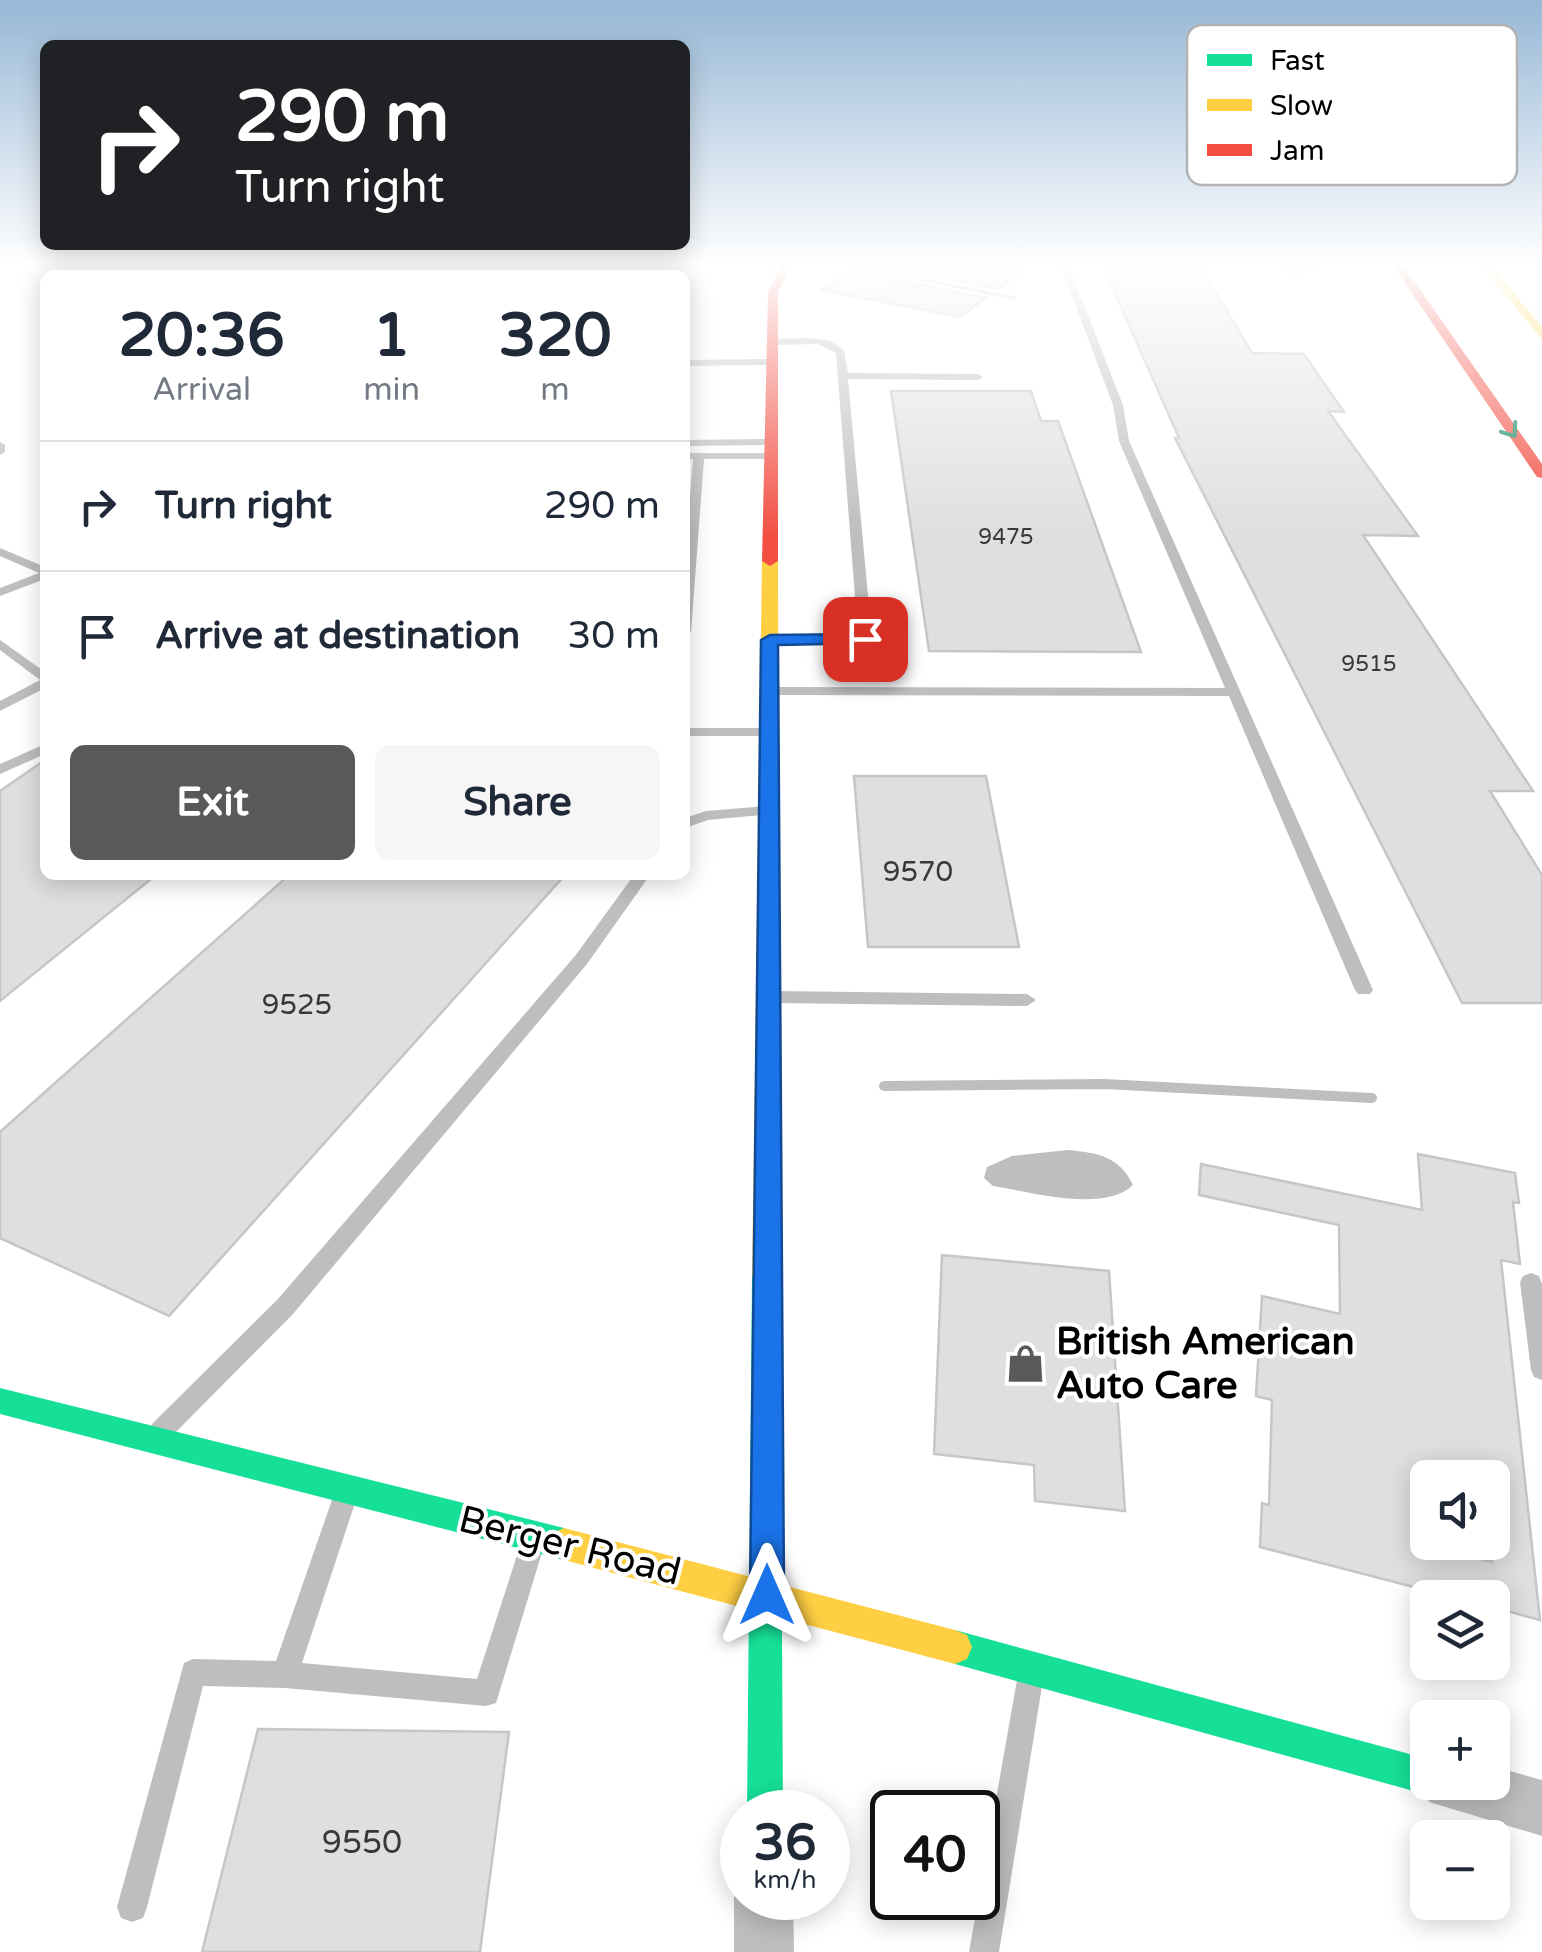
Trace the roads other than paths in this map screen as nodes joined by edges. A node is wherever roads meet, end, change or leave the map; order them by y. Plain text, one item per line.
1 (748, 355) edge
2 (772, 355) edge
3 (842, 355) edge
4 (1099, 355) edge
5 (1460, 355) edge
6 (690, 362) edge
7 (843, 376) junction
8 (978, 377) dead end
9 (690, 443) edge
10 (0, 444) edge
11 (771, 449) junction
12 (0, 452) edge
13 (690, 456) edge
14 (700, 456) junction
15 (1542, 474) edge
16 (2, 554) edge
17 (40, 571) edge
18 (690, 573) edge
19 (40, 575) edge
20 (0, 592) edge
21 (770, 640) junction
22 (0, 644) edge
23 (40, 676) edge
24 (40, 689) edge
25 (769, 691) junction
26 (1236, 692) junction
27 (0, 707) edge
28 (690, 732) edge
29 (769, 732) junction
30 (40, 750) edge
31 (0, 770) edge
32 (767, 811) junction
33 (690, 822) edge
34 (638, 880) edge
35 (1364, 990) dead end
36 (768, 997) junction
37 (1028, 1000) dead end
38 (1531, 1282) dead end
39 (1542, 1370) edge
40 (0, 1402) edge
41 (154, 1438) junction
42 (348, 1490) junction
43 (535, 1536) junction
44 (767, 1595) junction
45 (1032, 1670) junction
46 (286, 1675) junction
47 (1410, 1771) edge
48 (765, 1790) edge
49 (1510, 1799) edge
50 (1542, 1808) edge
51 (132, 1907) dead end
52 (764, 1920) edge
53 (764, 1952) edge
54 (984, 1952) edge

1 - 6 lane
2 - 11 main road
3 - 7 lane
4 - 26 lane
5 -> 15 main road
7 - 8 lane
7 - 21 lane
9 - 11 lane
10 - 12 lane
11 - 14 lane
11 - 21 main road
13 - 14 lane
14 - 18 lane
16 - 17 lane
19 - 20 lane
21 - 25 main road
22 - 23 lane
24 - 27 lane
25 - 26 lane
25 - 29 main road
26 - 35 lane
28 - 29 lane
29 - 32 main road
30 - 31 lane
32 - 33 lane
32 - 36 main road
34 - 41 lane
36 - 37 lane
36 - 44 main road
38 - 39 lane
40 - 41 main road, Berger Road
41 - 42 main road, Berger Road
42 - 43 main road, Berger Road
42 - 46 lane
43 - 44 main road, Berger Road
43 - 46 lane
44 - 45 main road, Berger Road
44 - 48 main road
45 - 47 main road, Berger Road
45 - 54 lane
46 - 51 lane
49 - 50 street
52 - 53 street

